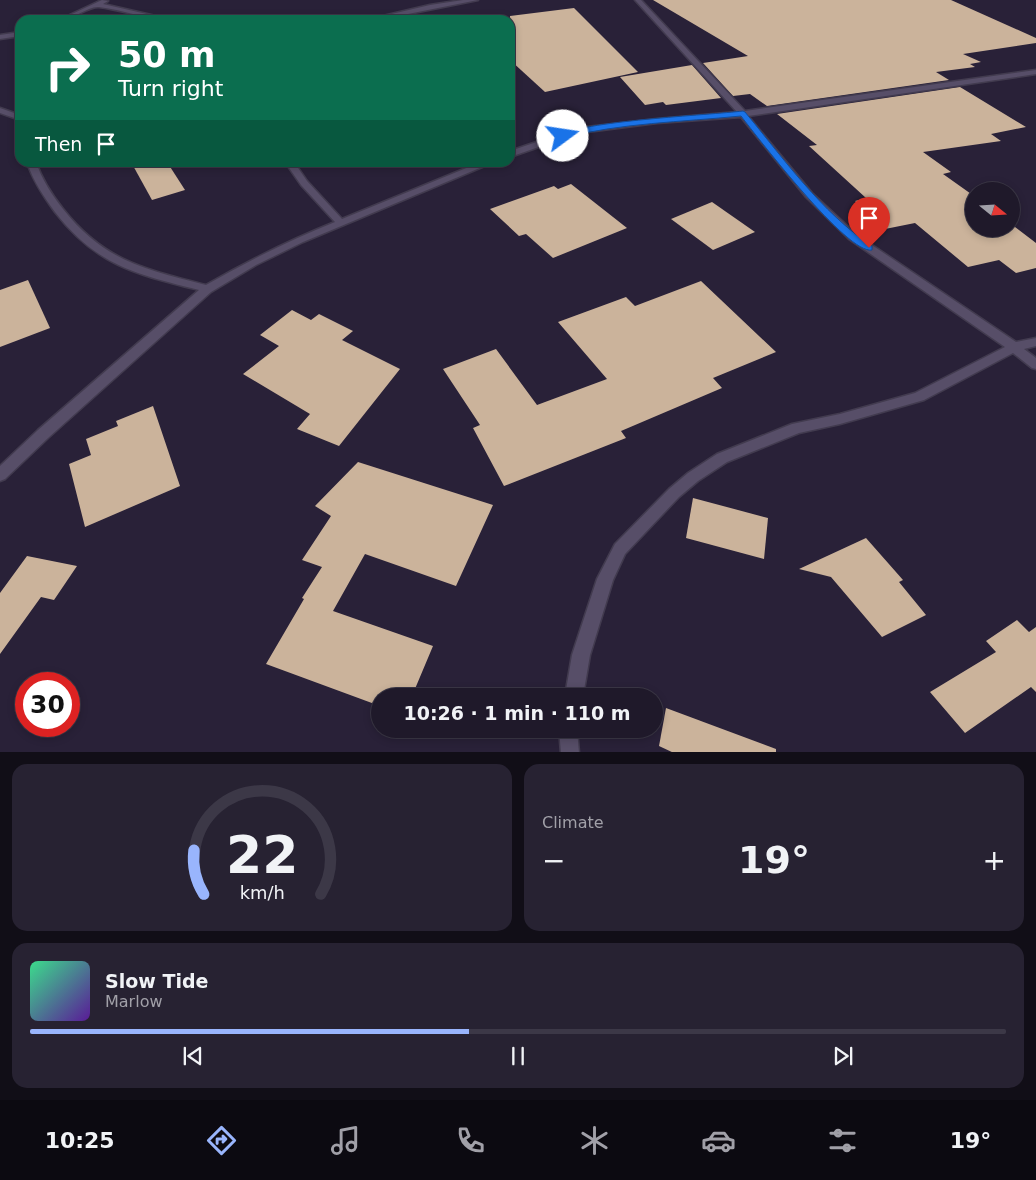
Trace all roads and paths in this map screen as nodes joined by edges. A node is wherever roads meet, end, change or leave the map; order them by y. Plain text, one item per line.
1 (107, 0) edge
2 (475, 0) edge
3 (638, 0) edge
4 (97, 5) junction
5 (74, 15) edge
6 (146, 15) edge
7 (392, 15) edge
8 (15, 35) edge
9 (0, 37) edge
10 (1036, 72) edge
11 (0, 110) edge
12 (743, 114) junction
13 (15, 116) edge
14 (515, 152) edge
15 (34, 167) edge
16 (293, 167) edge
17 (478, 167) edge
18 (341, 223) junction
19 (208, 289) junction
20 (1036, 342) edge
21 (1014, 347) junction
22 (1036, 365) edge
23 (0, 475) edge
24 (575, 688) edge
25 (569, 738) edge
26 (570, 752) edge

1 - 4 street
2 - 7 street
3 - 12 street
4 - 5 street
4 - 6 street
8 - 9 street
10 - 12 street
11 - 13 street
12 - 14 street
12 - 21 street
15 - 19 street
16 - 18 street
17 - 18 street
18 - 19 street
19 - 23 street
20 - 21 street
21 - 22 street
21 - 24 street
25 - 26 street

